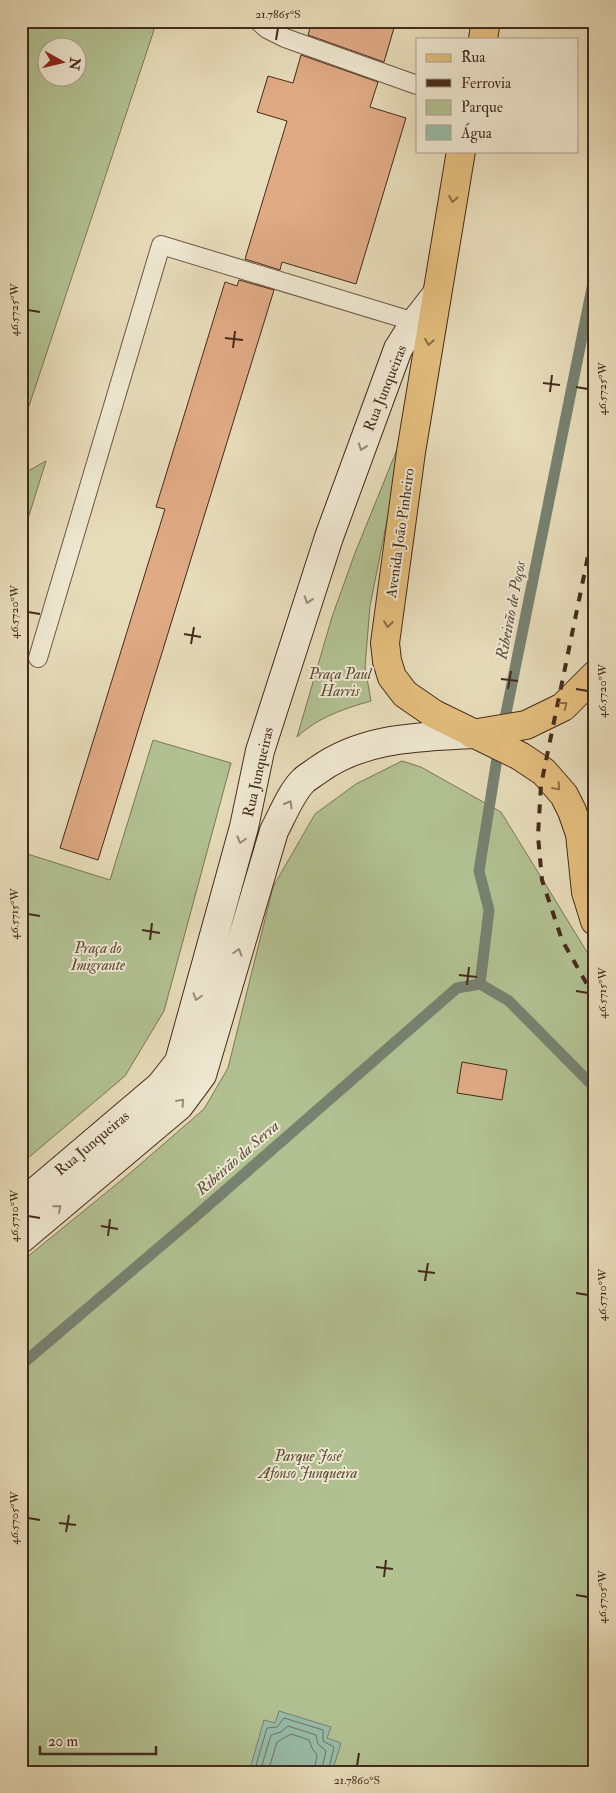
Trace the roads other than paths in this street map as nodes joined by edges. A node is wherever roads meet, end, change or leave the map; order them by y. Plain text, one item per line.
1 (258, 21) edge
2 (486, 21) edge
3 (483, 38) edge
4 (416, 85) edge
5 (462, 152) edge
6 (437, 294) junction
7 (415, 322) junction
8 (38, 658) dead end
9 (595, 675) edge
10 (430, 725) junction
11 (472, 734) junction
12 (595, 921) edge
13 (21, 1204) edge
14 (21, 1239) edge

1 - 4 lane
2 - 3 main road
5 -> 6 main road, Avenida João Pinheiro
6 - 7 street, Rua Junqueiras
6 -> 10 main road, Avenida João Pinheiro
7 - 8 lane
7 -> 13 street, Rua Junqueiras
11 -> 9 main road
10 - 11 main road, Avenida João Pinheiro
14 -> 10 street, Rua Junqueiras
11 -> 12 main road

